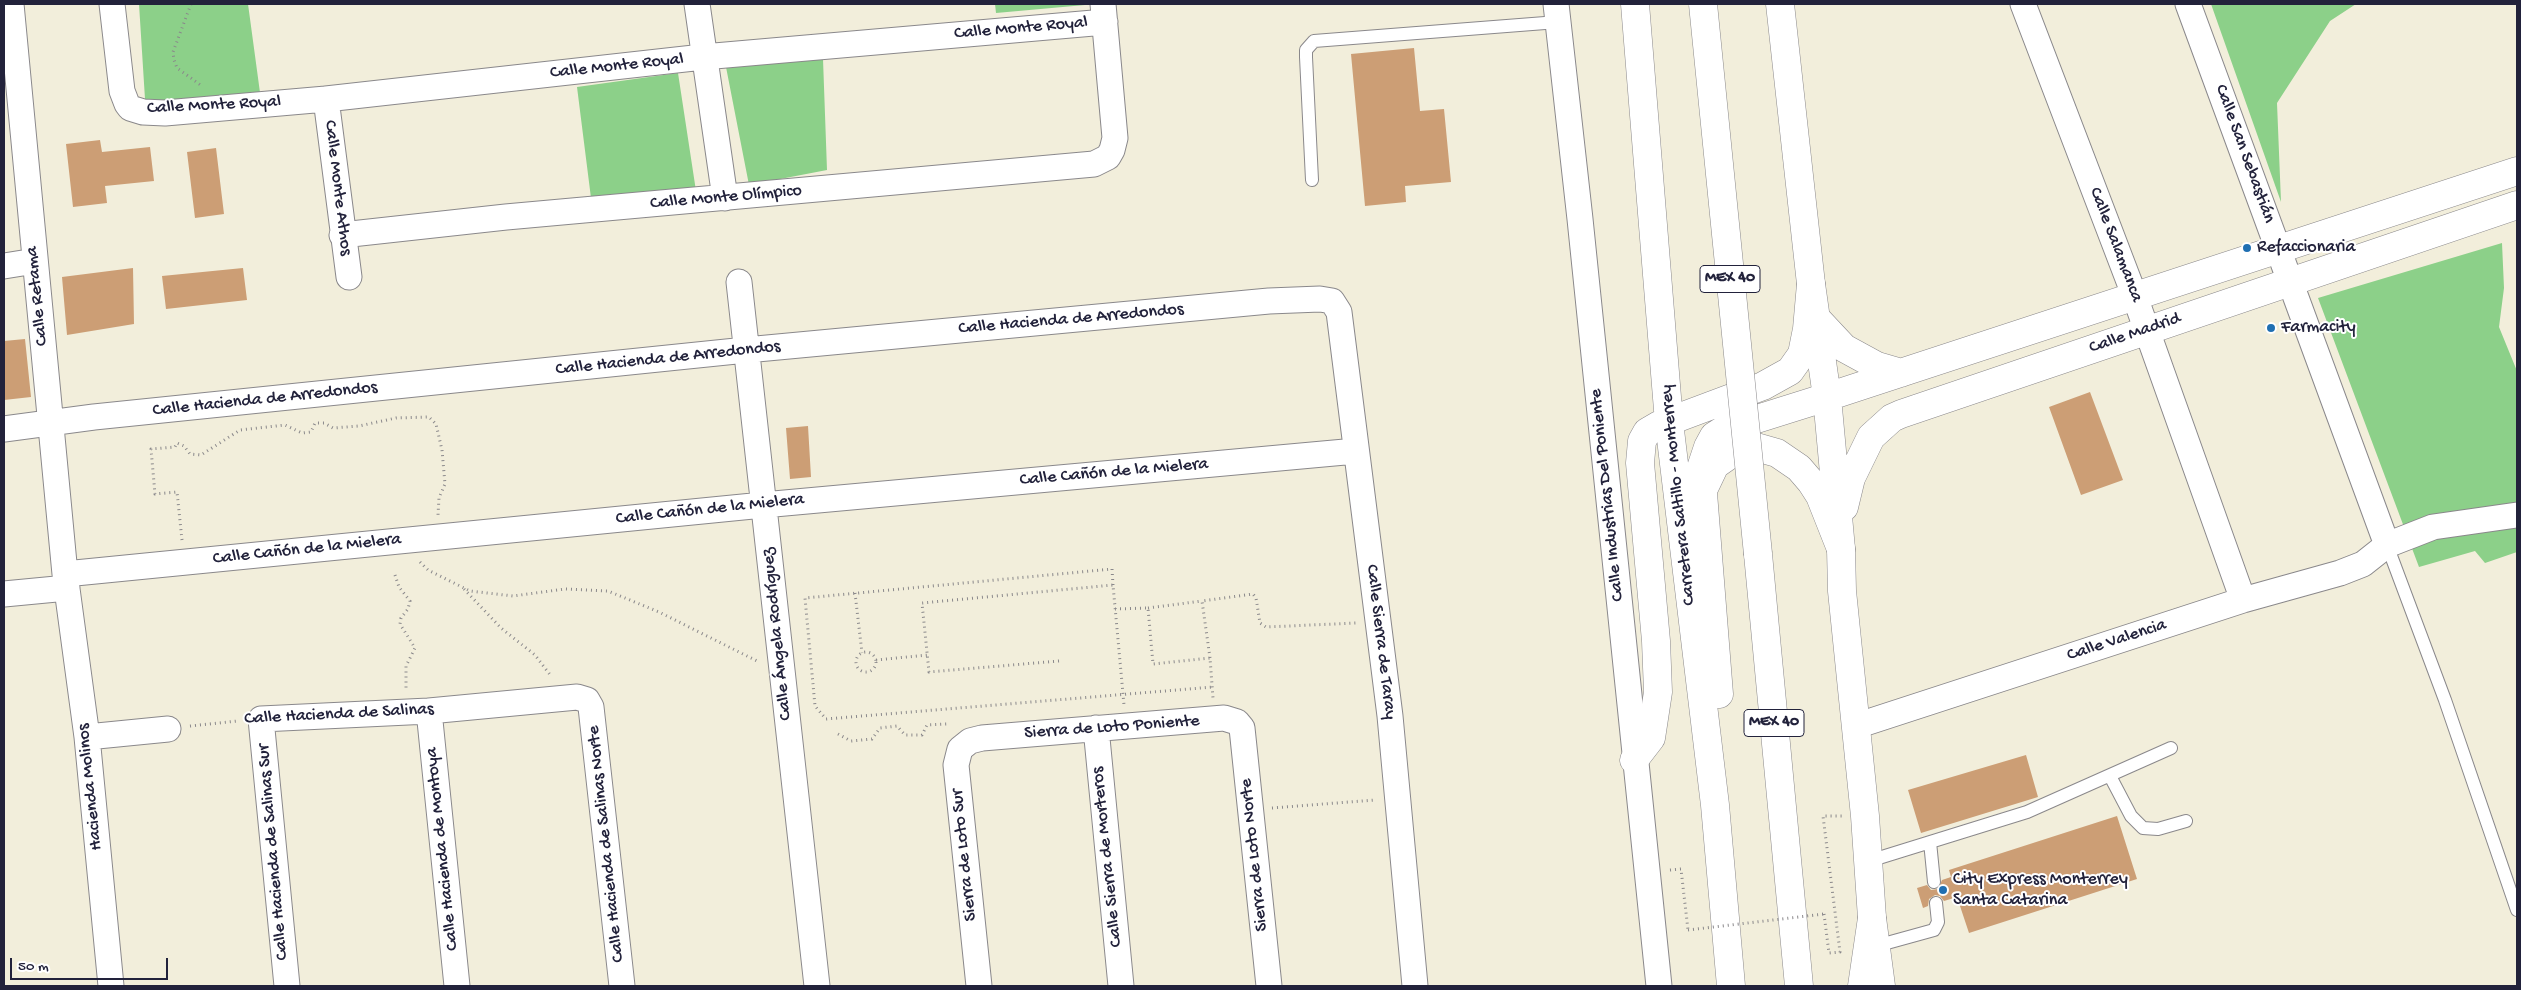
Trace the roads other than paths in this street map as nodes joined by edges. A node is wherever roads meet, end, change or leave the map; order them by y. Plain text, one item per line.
1 (11, 4) edge
2 (112, 4) edge
3 (697, 4) edge
4 (1635, 4) edge
5 (1703, 4) edge
6 (1780, 4) edge
7 (2024, 4) edge
8 (2188, 4) edge
9 (1104, 13) edge
10 (1557, 13) edge
11 (10, 52) edge
12 (703, 57) junction
13 (326, 99) junction
14 (2517, 171) edge
15 (1312, 180) dead end
16 (725, 198) junction
17 (2517, 205) edge
18 (342, 235) junction
19 (2279, 250) junction
20 (35, 261) junction
21 (4, 266) edge
22 (349, 277) dead end
23 (739, 282) dead end
24 (2292, 282) junction
25 (1811, 284) junction
26 (2135, 297) junction
27 (1332, 301) joint
28 (1815, 317) junction
29 (2147, 330) junction
30 (746, 350) junction
31 (1901, 373) junction
32 (1827, 397) junction
33 (1669, 422) junction
34 (52, 424) junction
35 (4, 429) edge
36 (1356, 451) junction
37 (1704, 489) junction
38 (763, 505) junction
39 (2517, 515) edge
40 (1841, 549) junction
41 (2382, 549) junction
42 (66, 581) junction
43 (4, 594) edge
44 (2243, 600) junction
45 (590, 703) joint
46 (417, 711) junction
47 (261, 719) joint
48 (1240, 725) joint
49 (1856, 726) junction
50 (1096, 728) junction
51 (168, 729) road end
52 (87, 737) junction
53 (982, 738) joint
54 (2171, 748) dead end
55 (1634, 760) junction
56 (2110, 776) junction
57 (1715, 805) junction
58 (2186, 821) dead end
59 (1930, 842) junction
60 (1869, 861) junction
61 (1934, 882) dead end
62 (1936, 903) dead end
63 (2517, 910) edge
64 (1872, 918) junction
65 (1876, 946) junction
66 (111, 986) edge
67 (287, 986) edge
68 (456, 986) edge
69 (622, 986) edge
70 (817, 986) edge
71 (979, 986) edge
72 (1121, 986) edge
73 (1269, 986) edge
74 (1415, 986) edge
75 (1659, 986) edge
76 (1731, 986) edge
77 (1799, 986) edge
78 (1862, 986) edge
79 (1882, 986) edge

1 - 11 street, Calle Retama
2 - 13 street, Calle Monte Royal
3 - 12 street
4 - 33 main road, Carretera Saltillo - Monterrey
5 - 77 main road, MEX 40, bridge
6 - 25 main road
7 - 26 street, Calle Salamanca
8 - 19 street, Calle San Sebastián
9 - 12 street, Calle Monte Royal
9 - 16 street, Calle Monte Olímpico
10 - 15 lane
10 - 55 street, Calle Industrias Del Poniente
11 - 20 street, Calle Retama
12 - 13 street, Calle Monte Royal
12 - 16 street
13 - 18 street, Calle Monte Athos
14 - 19 main road, Calle Madrid
16 - 18 street, Calle Monte Olímpico
17 - 24 main road, Calle Madrid
18 - 22 street, Calle Monte Athos
19 - 24 street, Calle San Sebastián
19 - 26 main road, Calle Madrid
20 - 21 street
20 - 34 street, Calle Retama
23 - 30 street, Calle Ángela Rodríguez
24 - 29 main road, Calle Madrid
24 - 41 street, Calle San Sebastián
25 - 28 main road
25 - 33 main road
26 - 29 street, Calle Salamanca
26 - 31 main road, Calle Madrid
27 - 30 street, Calle Hacienda de Arredondos
27 - 36 street, Calle Sierra de Taray
28 - 31 main road
28 - 32 main road
29 - 40 main road, Calle Madrid
29 - 44 street, Calle Salamanca
30 - 34 street, Calle Hacienda de Arredondos
30 - 38 street, Calle Ángela Rodríguez
31 - 32 main road, Calle Madrid
32 - 37 main road, Calle Madrid
32 - 40 main road
33 - 55 main road
33 - 57 main road, Carretera Saltillo - Monterrey
34 - 35 street, Calle Hacienda de Arredondos
34 - 42 street, Calle Retama
36 - 38 street, Calle Cañón de la Mielera
36 - 74 street, Calle Sierra de Taray
37 - 40 main road
37 - 57 main road, Calle Madrid
38 - 42 street, Calle Cañón de la Mielera
38 - 70 street, Calle Ángela Rodríguez
39 - 41 street, Calle Valencia
40 - 49 main road
41 - 44 street, Calle Valencia
41 - 63 lane
42 - 43 street, Calle Cañón de la Mielera
42 - 52 street, Hacienda Molinos
44 - 49 street, Calle Valencia
45 - 46 street, Calle Hacienda de Salinas
45 - 69 street, Calle Hacienda de Salinas Norte
46 - 47 street, Calle Hacienda de Salinas
46 - 68 street, Calle Hacienda de Montoya
47 - 67 street, Calle Hacienda de Salinas Sur
48 - 50 street, Sierra de Loto Poniente
48 - 73 street, Sierra de Loto Norte
49 - 60 main road
50 - 53 street, Sierra de Loto Poniente
50 - 72 street, Calle Sierra de Morteros
51 - 52 street
52 - 66 street, Hacienda Molinos
53 - 71 street, Sierra de Loto Sur
54 - 56 lane
55 - 75 street, Calle Industrias Del Poniente
56 - 58 lane
56 - 59 lane
57 - 76 main road, Carretera Saltillo - Monterrey
59 - 60 lane
59 - 61 lane
60 - 64 main road
62 - 65 lane
64 - 65 main road
64 - 78 main road
65 - 79 main road

